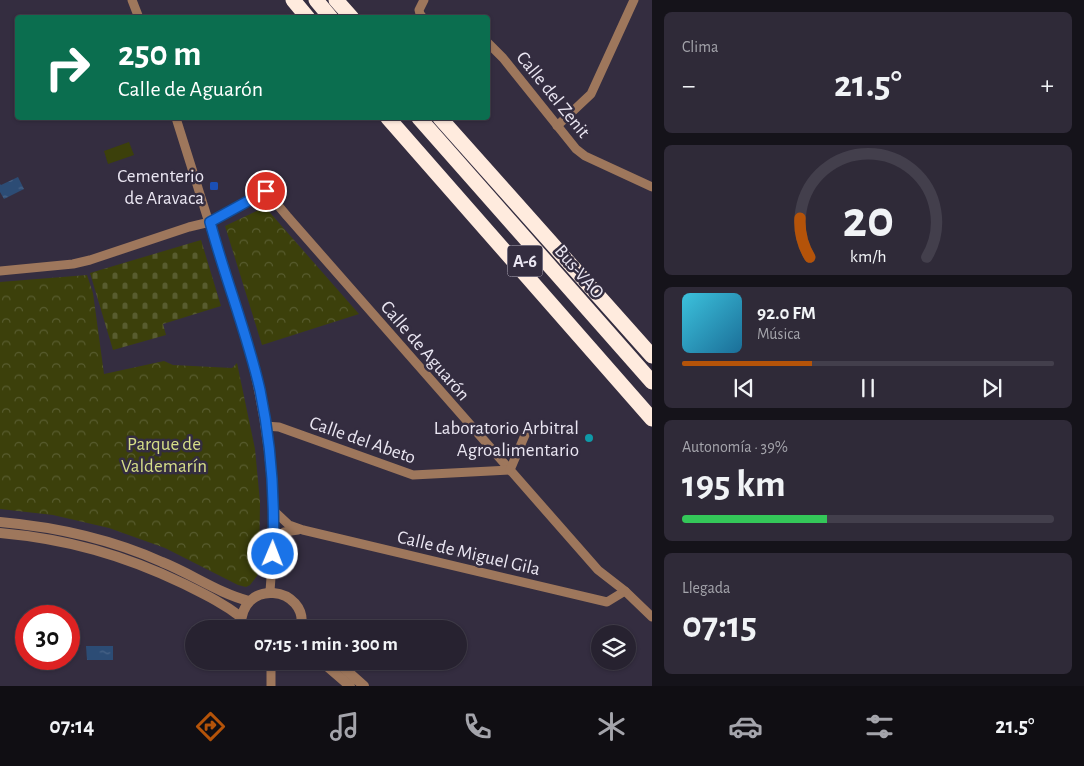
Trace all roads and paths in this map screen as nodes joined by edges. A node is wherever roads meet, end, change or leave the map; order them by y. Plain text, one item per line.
1 (132, 0) edge
2 (293, 0) edge
3 (316, 0) edge
4 (336, 0) edge
5 (340, 0) edge
6 (634, 0) edge
7 (137, 15) edge
8 (306, 15) edge
9 (328, 15) edge
10 (350, 15) edge
11 (351, 15) edge
12 (490, 45) edge
13 (177, 120) edge
14 (390, 120) edge
15 (400, 120) edge
16 (421, 120) edge
17 (442, 120) edge
18 (557, 126) junction
19 (652, 187) edge
20 (210, 222) junction
21 (0, 271) edge
22 (635, 338) junction
23 (652, 348) edge
24 (652, 356) edge
25 (652, 382) edge
26 (652, 404) edge
27 (652, 419) edge
28 (265, 426) junction
29 (525, 435) dead end
30 (510, 470) junction
31 (274, 511) junction
32 (0, 522) edge
33 (303, 530) junction
34 (0, 533) edge
35 (274, 539) junction
36 (270, 591) junction
37 (625, 591) junction
38 (249, 601) junction
39 (241, 617) junction
40 (652, 617) edge
41 (241, 620) edge
42 (301, 620) edge
43 (271, 670) edge
44 (331, 670) edge
45 (346, 670) edge
46 (271, 686) edge
47 (350, 686) edge
48 (364, 686) edge

1 - 7 street
2 - 8 highway
3 - 9 highway
4 - 10 highway
5 - 11 highway
6 - 18 street
12 - 18 street, Calle del Zenit
13 - 20 street
14 - 27 highway
15 - 26 highway, A-6
16 - 25 highway, Bus-VAO
17 - 22 highway, A-6
18 - 19 street, Calle del Zenit
20 - 21 street
20 - 28 street
20 - 30 street, Calle de Aguarón
22 - 23 highway
22 - 24 highway, A-6
28 - 30 street, Calle del Abeto
28 - 31 street
29 - 30 street
30 - 37 street, Calle de Aguarón
31 - 33 street, Calle de Miguel Gila
31 - 35 street
32 - 38 street
33 - 35 street, Calle de Miguel Gila
33 - 37 street, Calle de Miguel Gila
34 - 39 street
35 - 36 street
36 - 38 street
36 - 42 street
37 - 40 street, Calle de Aguarón
38 - 39 street
39 - 41 street
43 - 46 street
44 - 47 street
45 - 48 street

